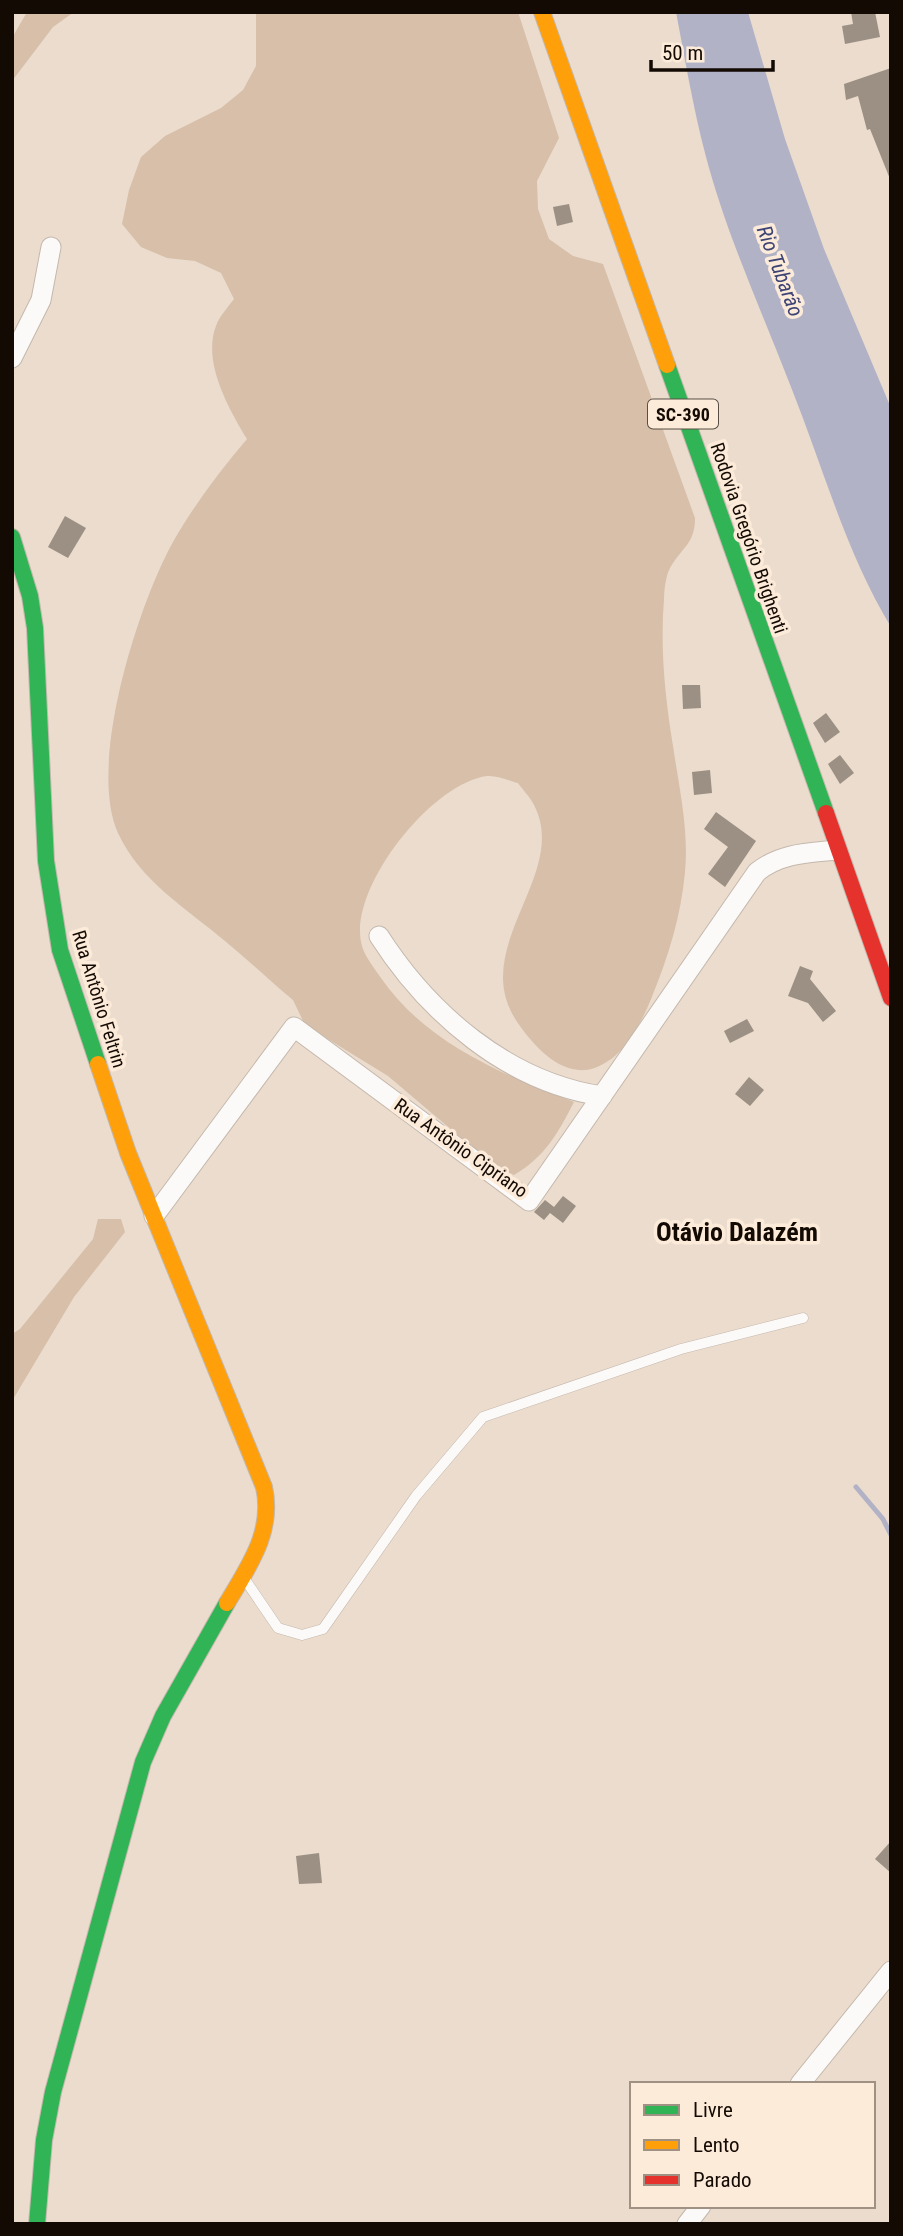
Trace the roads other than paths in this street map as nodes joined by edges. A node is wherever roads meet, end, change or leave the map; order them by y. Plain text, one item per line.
1 (542, 12) edge
2 (51, 247) dead end
3 (12, 358) edge
4 (12, 537) edge
5 (837, 850) junction
6 (379, 936) dead end
7 (891, 998) edge
8 (602, 1096) junction
9 (154, 1216) junction
10 (803, 1318) dead end
11 (244, 1577) junction
12 (891, 1971) edge
13 (802, 2082) edge
14 (699, 2208) edge
15 (37, 2224) edge
16 (687, 2224) edge

1 - 5 street, Rodovia Gregório Brighenti / SC-390
2 - 3 street
4 - 9 street, Rua Antônio Feltrin
5 - 7 street, Rodovia Gregório Brighenti / SC-390
5 - 8 street, Rua Antônio Cipriano
6 - 8 street
8 - 9 street, Rua Antônio Cipriano
9 - 11 street, Rua Antônio Feltrin
10 - 11 lane
11 - 15 street, Rua Antônio Feltrin
12 - 13 street
14 - 16 street

